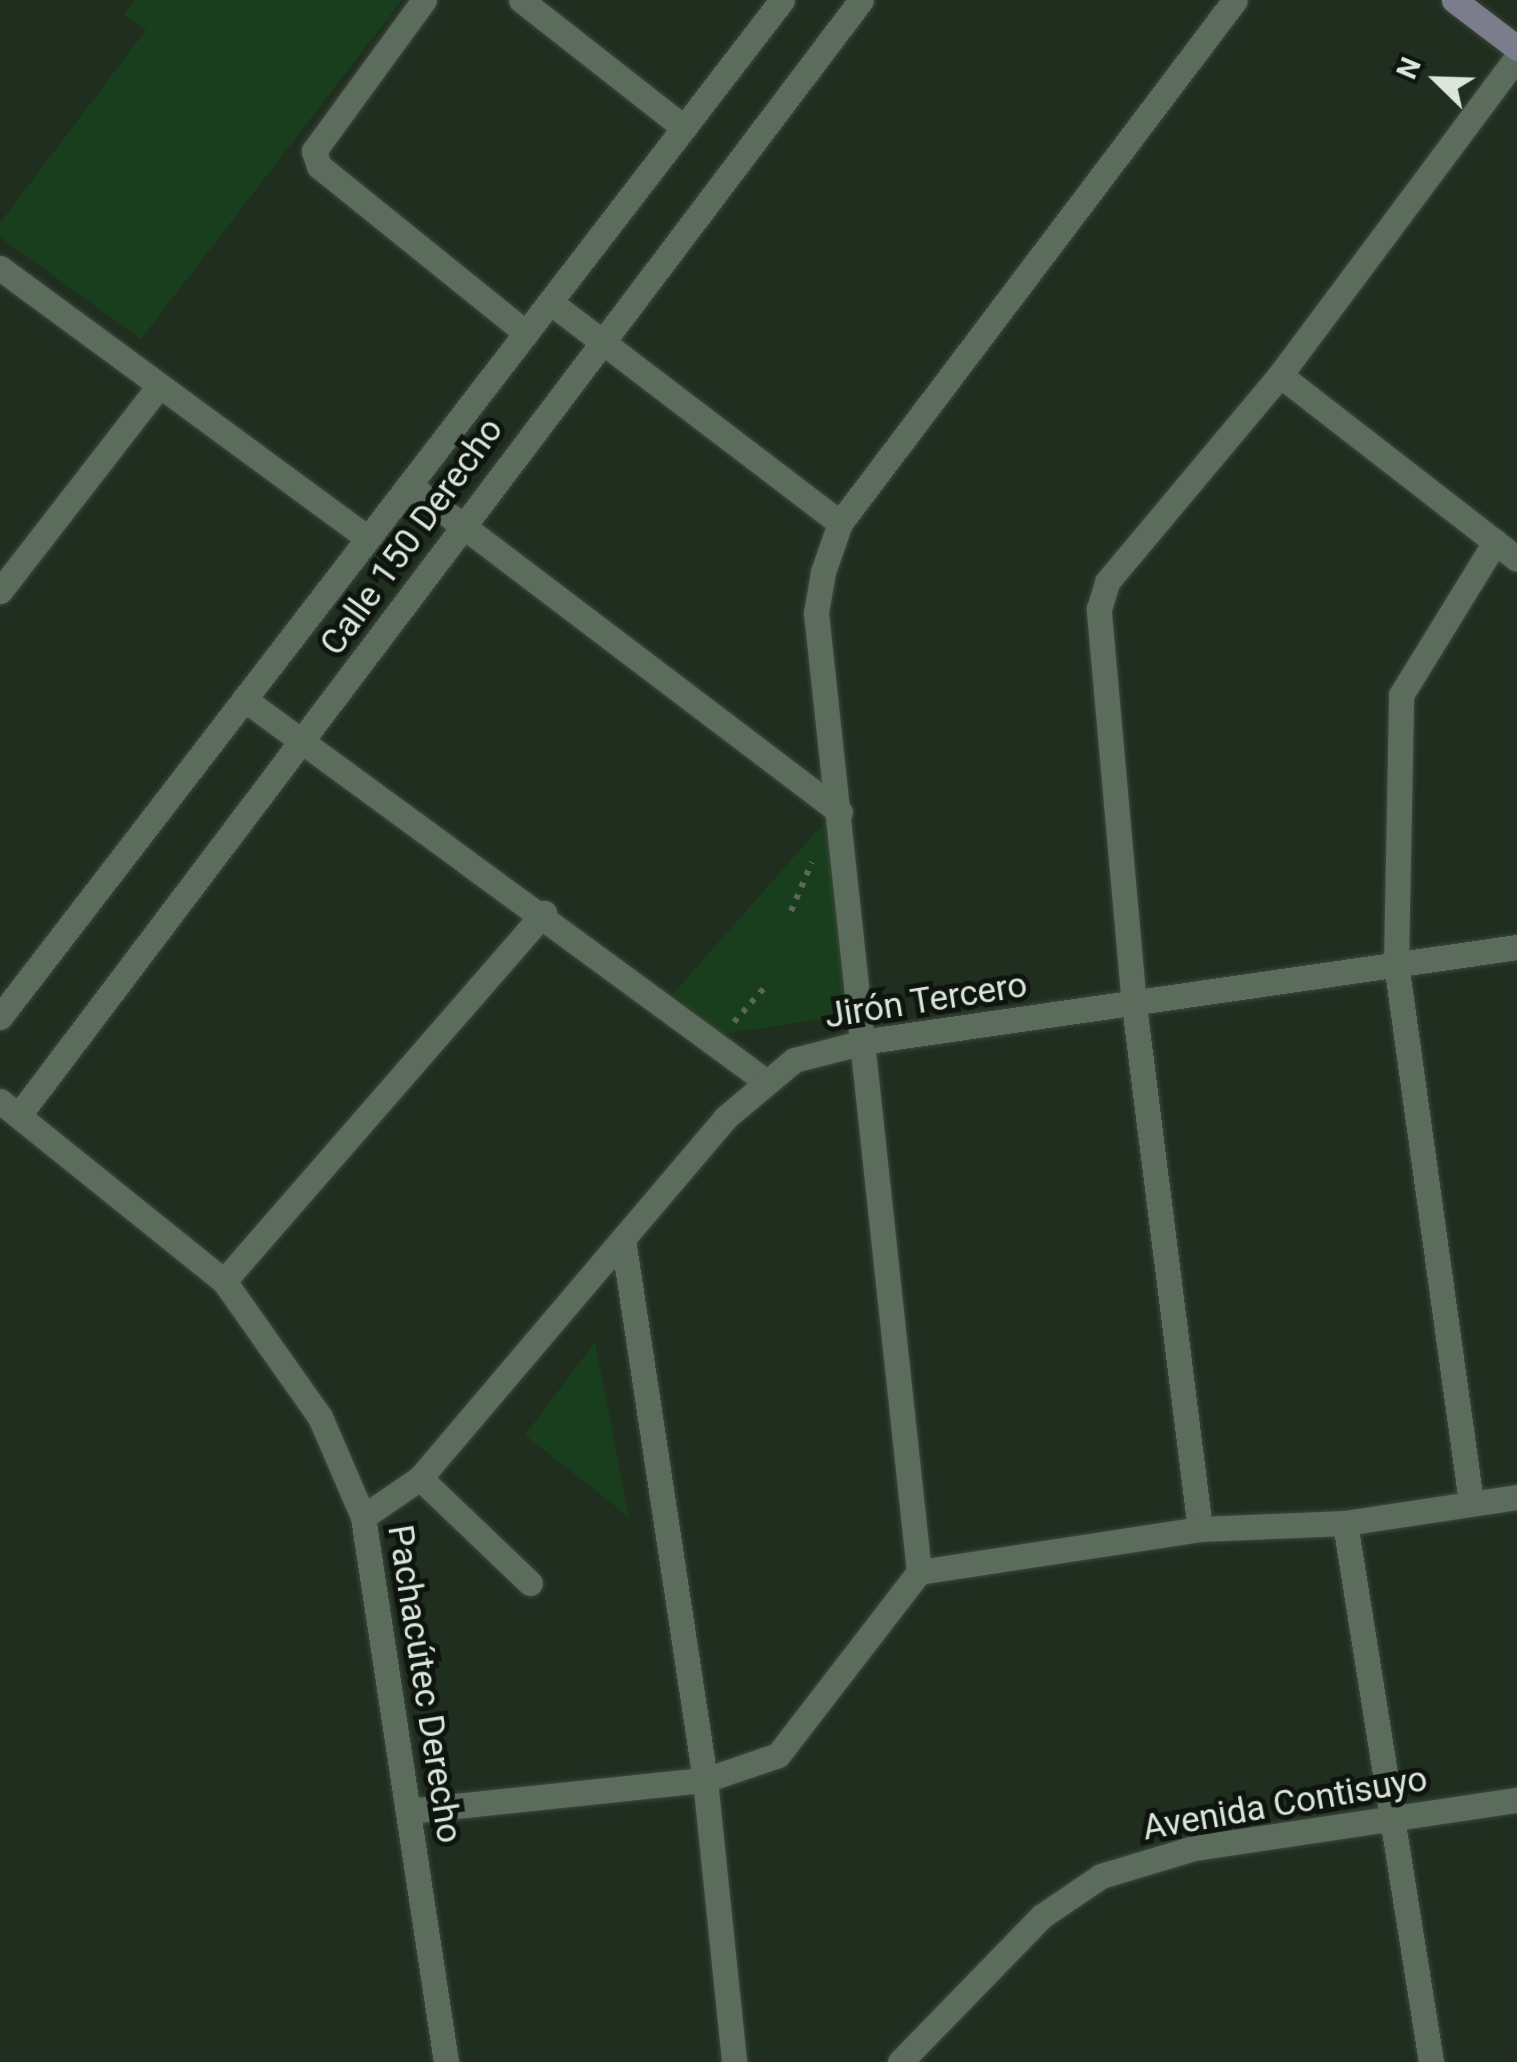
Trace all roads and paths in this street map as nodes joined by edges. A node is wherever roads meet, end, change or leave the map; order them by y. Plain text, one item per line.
1 (424, 0) edge
2 (521, 0) edge
3 (782, 0) edge
4 (861, 0) edge
5 (1235, 0) edge
6 (1454, 0) edge
7 (1517, 48) edge
8 (1517, 57) edge
9 (684, 128) junction
10 (0, 268) edge
11 (550, 302) junction
12 (526, 332) junction
13 (602, 341) junction
14 (1280, 375) junction
15 (158, 387) junction
16 (409, 485) junction
17 (840, 523) junction
18 (462, 525) junction
19 (368, 538) junction
20 (1496, 542) junction
21 (1517, 559) edge
22 (0, 591) edge
23 (244, 699) junction
24 (304, 742) junction
25 (840, 812) junction
26 (544, 912) junction
27 (1517, 947) edge
28 (1396, 963) junction
29 (765, 987) dead end
30 (1134, 1005) junction
31 (0, 1017) edge
32 (734, 1022) dead end
33 (868, 1041) junction
34 (764, 1080) junction
35 (10, 1108) edge
36 (624, 1246) junction
37 (224, 1281) junction
38 (420, 1478) junction
39 (1517, 1497) edge
40 (1471, 1502) junction
41 (363, 1517) junction
42 (1344, 1523) junction
43 (1200, 1529) junction
44 (919, 1572) junction
45 (530, 1583) dead end
46 (705, 1780) junction
47 (1517, 1800) edge
48 (408, 1811) junction
49 (1388, 1818) junction
50 (446, 2062) edge
51 (734, 2062) edge
52 (900, 2062) edge
53 (1431, 2062) edge

1 - 12 street
2 - 9 street
3 - 9 street, Calle 150 Derecho
4 - 13 street, Calle 150 Derecho
5 - 17 street
6 - 7 main road
8 - 14 street
9 - 11 street, Calle 150 Derecho
10 - 15 street
11 - 12 street, Calle 150 Derecho
11 - 13 street
12 - 16 street, Calle 150 Derecho
13 - 17 street
13 - 18 street, Calle 150 Derecho
14 - 20 street
14 - 30 street
15 - 19 street
15 - 22 street
16 - 18 street
16 - 19 street, Calle 150 Derecho
17 - 25 street
18 - 24 street, Calle 150 Derecho
18 - 25 street
19 - 23 street, Calle 150 Derecho
20 - 21 street
20 - 28 street
23 - 24 street
23 - 31 street, Calle 150 Derecho
24 - 26 street
24 - 35 street, Calle 150 Derecho
25 - 33 street
26 - 34 street
26 - 37 street
27 - 28 street, Jirón Tercero
28 - 30 street, Jirón Tercero
28 - 40 street
29 - 32 path
30 - 33 street, Jirón Tercero
30 - 43 street
33 - 34 street, Jirón Tercero
33 - 44 street
34 - 36 street, Jirón Tercero
35 - 37 street, Pachacútec Derecho
36 - 38 street, Jirón Tercero
36 - 46 street
37 - 41 street, Pachacútec Derecho
38 - 41 street, Jirón Tercero
38 - 45 street
39 - 40 street
40 - 42 street
41 - 48 street, Pachacútec Derecho
42 - 43 street
42 - 49 street
43 - 44 street
44 - 46 street
46 - 48 street
46 - 51 street
47 - 49 street, Avenida Contisuyo
48 - 50 street, Pachacútec Derecho
49 - 52 street, Avenida Contisuyo
49 - 53 street

